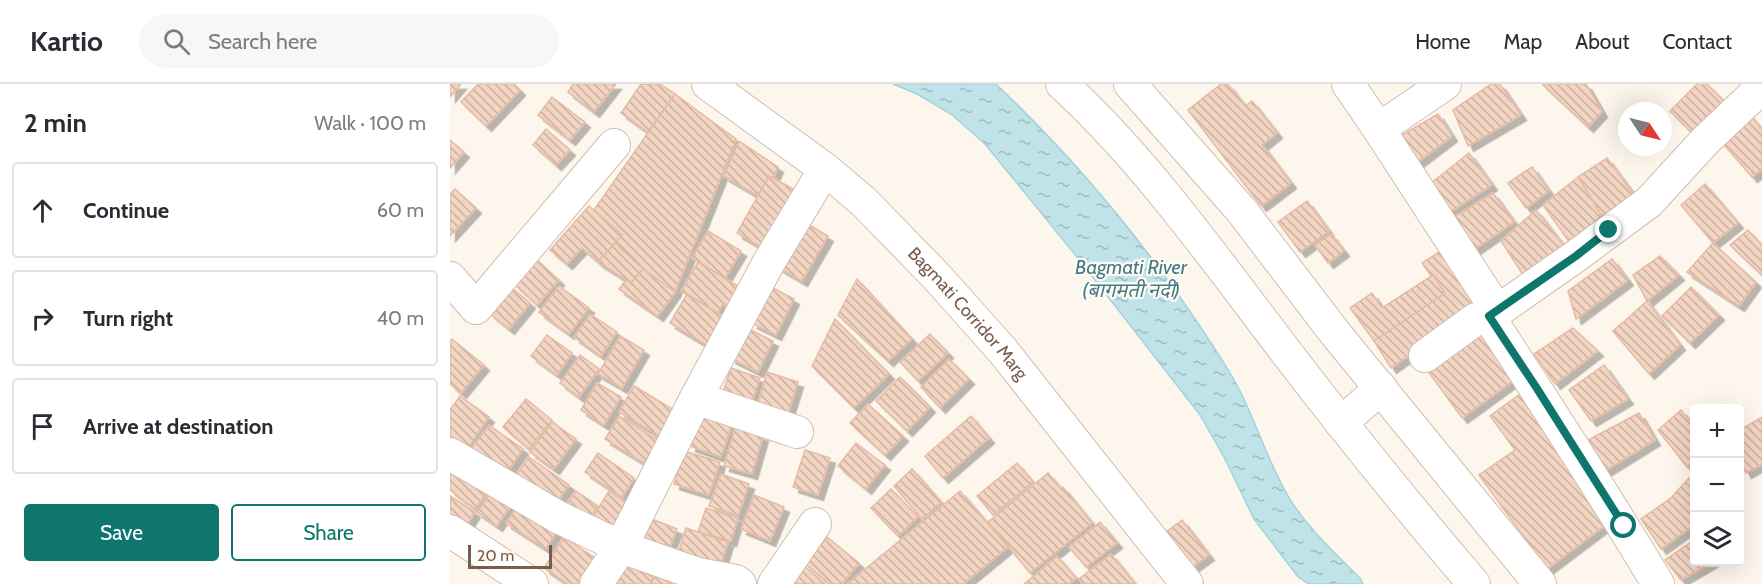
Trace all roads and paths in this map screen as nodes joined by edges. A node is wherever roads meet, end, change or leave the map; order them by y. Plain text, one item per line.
1 (708, 84) edge
2 (1062, 84) edge
3 (1130, 84) edge
4 (1348, 84) edge
5 (1445, 84) edge
6 (1762, 87) edge
7 (1389, 122) dead end
8 (614, 145) dead end
9 (825, 169) junction
10 (450, 278) edge
11 (1493, 314) junction
12 (1425, 356) dead end
13 (1381, 388) junction
14 (696, 398) junction
15 (1341, 423) junction
16 (797, 432) dead end
17 (450, 454) edge
18 (815, 524) dead end
19 (450, 531) edge
20 (621, 547) junction
21 (532, 584) edge
22 (596, 584) edge
23 (740, 584) edge
24 (774, 584) edge
25 (1187, 584) edge
26 (1474, 584) edge
27 (1540, 584) edge
28 (1658, 584) edge

1 - 9 street, Bagmati Corridor Marg
2 - 15 street
3 - 13 street
4 - 11 street
5 - 7 street
6 - 11 street
8 - 10 street
9 - 14 street
9 - 25 street, Bagmati Corridor Marg
11 - 12 street
11 - 28 street
13 - 15 street
13 - 27 street
14 - 16 street
14 - 20 street
15 - 26 street
17 - 20 street
18 - 24 street
19 - 21 street
20 - 22 street
20 - 23 street

